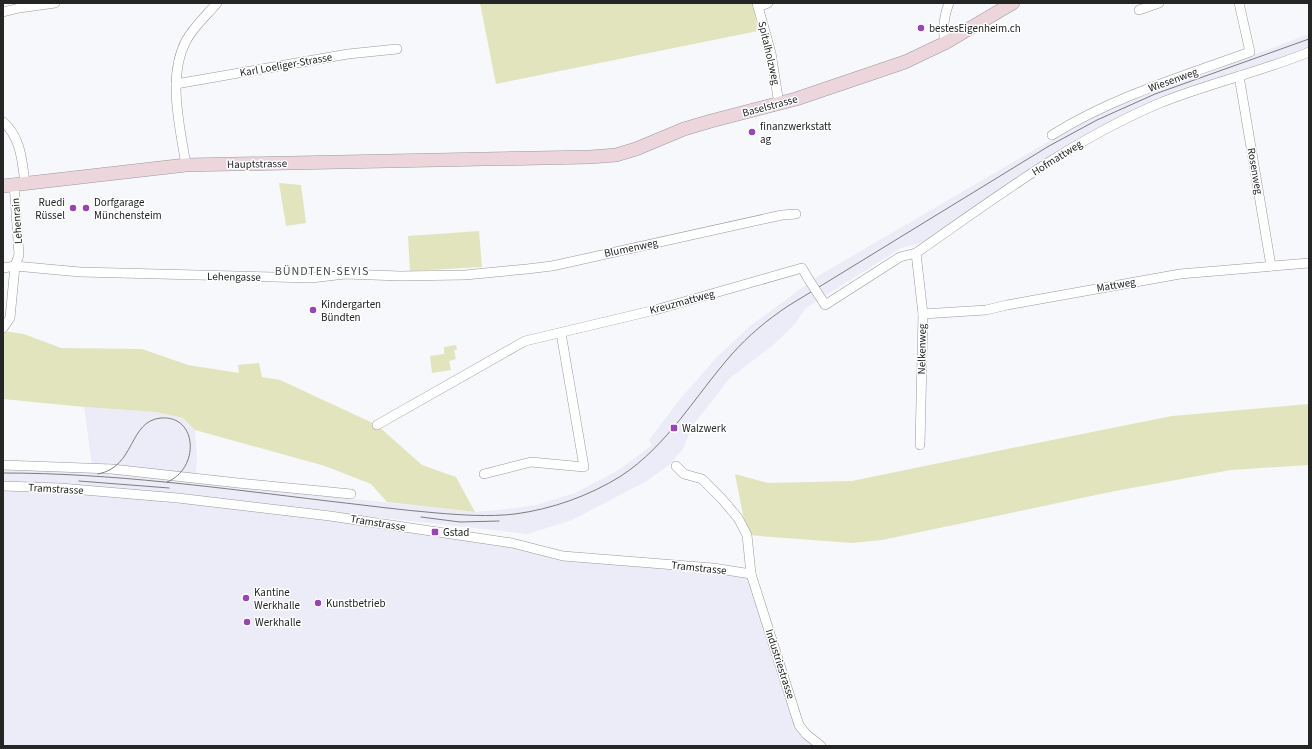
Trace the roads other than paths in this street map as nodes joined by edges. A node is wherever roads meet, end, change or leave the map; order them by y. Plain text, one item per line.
1 (55, 3) edge
2 (768, 3) edge
3 (949, 3) edge
4 (1014, 3) edge
5 (1159, 3) edge
6 (1240, 3) edge
7 (213, 5) edge
8 (757, 5) edge
9 (1139, 10) dead end
10 (3, 12) edge
11 (945, 43) junction
12 (397, 50) dead end
13 (1309, 52) edge
14 (1239, 76) junction
15 (176, 84) junction
16 (779, 104) junction
17 (3, 122) edge
18 (1052, 136) dead end
19 (512, 158) joint
20 (186, 165) junction
21 (14, 184) edge
22 (796, 214) dead end
23 (916, 253) junction
24 (1309, 263) edge
25 (15, 266) junction
26 (1271, 266) junction
27 (3, 268) edge
28 (802, 268) joint
29 (465, 275) joint
30 (923, 314) junction
31 (3, 328) edge
32 (561, 333) junction
33 (377, 425) dead end
34 (920, 445) dead end
35 (3, 465) edge
36 (676, 466) dead end
37 (484, 474) dead end
38 (3, 486) edge
39 (351, 494) dead end
40 (751, 574) junction
41 (821, 746) edge

1 - 10 street
2 - 8 street
3 - 11 street
4 - 11 main road, Baselstrasse
5 - 9 street
6 - 18 street, Wiesenweg
7 - 15 street
8 - 16 street, Spitalholzweg
11 - 16 main road, Baselstrasse
12 - 15 street, Karl Loeliger-Strasse
13 - 14 street, Hofmattweg
14 - 23 street, Hofmattweg
14 - 26 street, Rosenweg
15 - 20 street
16 - 19 main road, Baselstrasse
17 - 21 street, Lehenrain
19 - 20 main road, Hauptstrasse
20 - 21 main road, Hauptstrasse
21 - 25 street, Lehenrain
22 - 29 street, Blumenweg
23 - 28 street, Hofmattweg, bridge
23 - 30 street, Nelkenweg
24 - 26 street, Mattweg
25 - 27 street, Lehengasse
25 - 29 street, Lehengasse
25 - 31 street, Lehenrain
26 - 30 street, Mattweg
28 - 32 street, Kreuzmattweg
30 - 34 street, Nelkenweg
32 - 33 street, Kreuzmattweg
32 - 37 street
35 - 39 street, Tramstrasse
36 - 40 street, Industriestrasse
38 - 40 street, Tramstrasse
40 - 41 street, Industriestrasse

